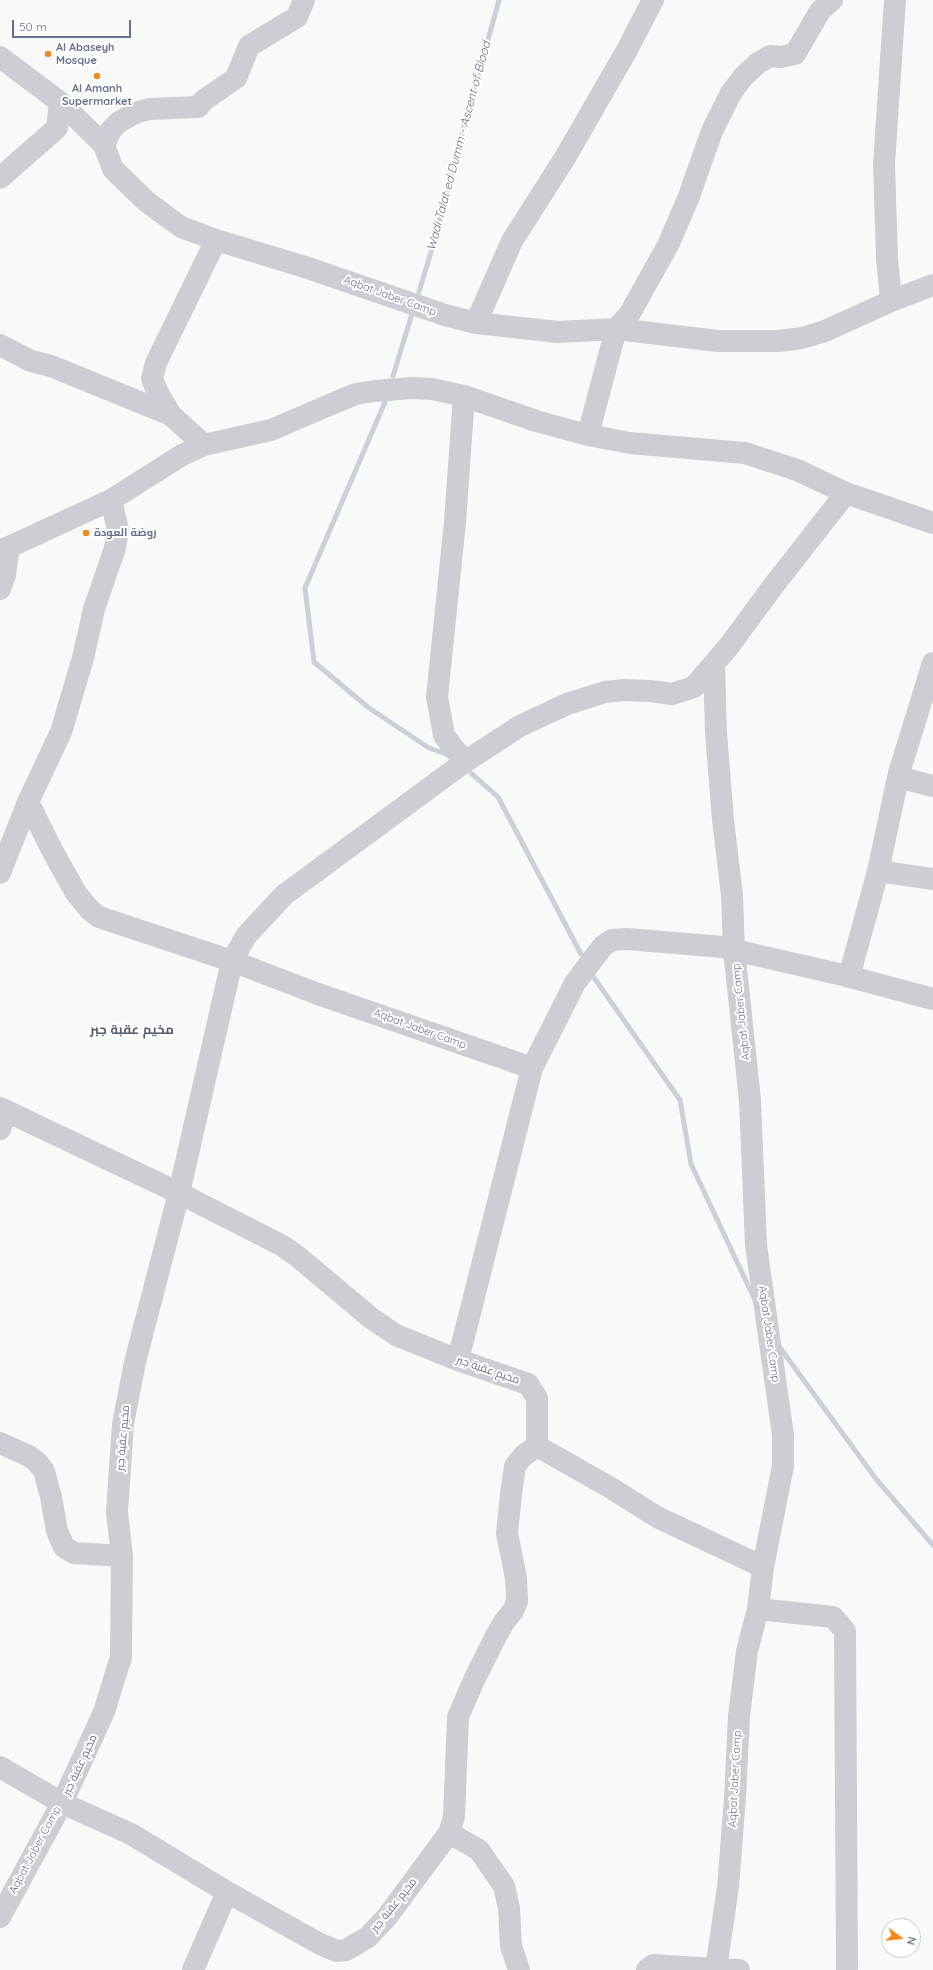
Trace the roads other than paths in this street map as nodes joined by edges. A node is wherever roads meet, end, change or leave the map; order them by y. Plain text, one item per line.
1 (304, 0) edge
2 (653, 0) edge
3 (832, 0) edge
4 (895, 0) edge
5 (0, 57) edge
6 (60, 102) junction
7 (104, 145) junction
8 (0, 178) edge
9 (216, 240) junction
10 (933, 285) edge
11 (891, 301) junction
12 (476, 323) junction
13 (616, 329) junction
14 (0, 346) edge
15 (464, 396) junction
16 (171, 415) junction
17 (588, 435) junction
18 (204, 445) junction
19 (846, 493) junction
20 (111, 500) junction
21 (933, 523) edge
22 (4, 549) edge
23 (0, 589) edge
24 (933, 663) edge
25 (714, 664) junction
26 (686, 691) junction
27 (716, 718) junction
28 (466, 760) junction
29 (898, 777) junction
30 (933, 786) edge
31 (28, 802) junction
32 (878, 871) junction
33 (0, 873) edge
34 (933, 879) edge
35 (734, 950) junction
36 (232, 961) junction
37 (849, 977) junction
38 (933, 1000) edge
39 (532, 1068) junction
40 (2, 1116) edge
41 (179, 1193) junction
42 (458, 1360) junction
43 (0, 1443) edge
44 (537, 1446) junction
45 (122, 1556) junction
46 (763, 1567) junction
47 (758, 1609) junction
48 (0, 1767) edge
49 (62, 1803) junction
50 (450, 1833) junction
51 (227, 1892) junction
52 (0, 1917) edge
53 (716, 1969) junction
54 (193, 1970) edge
55 (519, 1970) edge
56 (647, 1970) edge
57 (739, 1970) edge
58 (847, 1970) edge

1 - 7 street
2 - 12 street
3 - 13 street
4 - 11 street
5 - 6 street
6 - 7 street
6 - 8 street
7 - 9 street, Aqbat Jaber Camp
9 - 12 street, Aqbat Jaber Camp
9 - 16 street
10 - 11 street, Aqbat Jaber Camp
11 - 13 street, Aqbat Jaber Camp
12 - 13 street, Aqbat Jaber Camp
13 - 17 street
14 - 16 street
15 - 17 street
15 - 18 street
15 - 28 street
16 - 18 street
17 - 19 street
18 - 20 street
19 - 21 street
19 - 25 street
20 - 22 street
20 - 31 street
22 - 23 street
24 - 29 street
25 - 26 street
25 - 27 street
26 - 27 street
26 - 28 street
27 - 35 street
28 - 36 street
29 - 30 street
29 - 32 street
31 - 33 street
31 - 36 street, Aqbat Jaber Camp
32 - 34 street
32 - 37 street
35 - 37 street
35 - 39 street, Aqbat Jaber Camp
35 - 46 street, Aqbat Jaber Camp
36 - 39 street, Aqbat Jaber Camp
36 - 41 street
37 - 38 street
39 - 42 street
40 - 41 street
41 - 42 street, مخيم عقبة جبر
41 - 45 street, مخيم عقبة جبر
42 - 44 street, مخيم عقبة جبر
43 - 45 street
44 - 46 street
44 - 50 street, مخيم عقبة جبر
45 - 49 street, مخيم عقبة جبر
46 - 47 street, Aqbat Jaber Camp
47 - 53 street, Aqbat Jaber Camp
47 - 58 street
48 - 49 street, Aqbat Jaber Camp
49 - 51 street, مخيم عقبة جبر
49 - 52 street, Aqbat Jaber Camp
50 - 51 street, مخيم عقبة جبر
50 - 55 street
51 - 54 street
53 - 56 street
53 - 57 street

